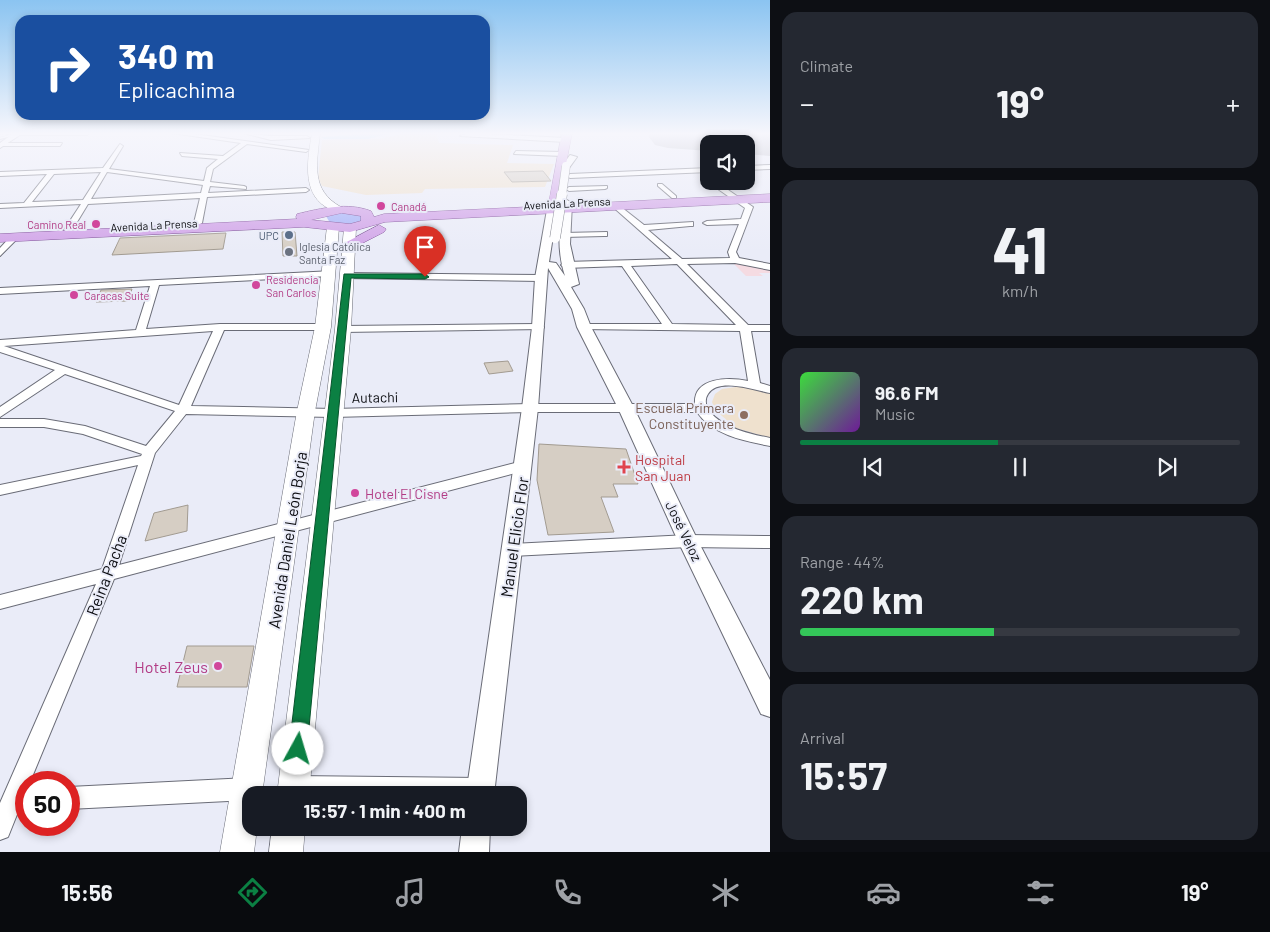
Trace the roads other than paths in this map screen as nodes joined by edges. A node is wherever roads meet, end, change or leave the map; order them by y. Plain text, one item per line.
1 (22, 173) edge
2 (52, 173) edge
3 (102, 173) edge
4 (126, 173) edge
5 (209, 173) edge
6 (303, 173) edge
7 (312, 173) edge
8 (563, 173) edge
9 (565, 173) edge
10 (567, 173) edge
11 (639, 173) edge
12 (645, 173) edge
13 (0, 174) edge
14 (206, 183) junction
15 (660, 186) dead end
16 (605, 188) dead end
17 (306, 190) junction
18 (724, 190) edge
19 (279, 192) junction
20 (770, 192) edge
21 (204, 196) junction
22 (674, 197) junction
23 (735, 197) junction
24 (770, 198) edge
25 (568, 199) junction
26 (86, 202) junction
27 (26, 205) junction
28 (616, 205) junction
29 (0, 206) edge
30 (552, 206) junction
31 (337, 209) junction
32 (366, 216) junction
33 (423, 216) junction
34 (323, 220) junction
35 (744, 221) junction
36 (198, 223) junction
37 (707, 223) dead end
38 (690, 224) dead end
39 (642, 228) junction
40 (68, 230) junction
41 (0, 234) edge
42 (604, 234) dead end
43 (564, 235) junction
44 (349, 236) junction
45 (0, 238) edge
46 (15, 238) junction
47 (0, 253) edge
48 (735, 260) junction
49 (681, 262) junction
50 (625, 264) junction
51 (552, 265) junction
52 (770, 267) edge
53 (563, 271) junction
54 (339, 274) junction
55 (540, 278) junction
56 (155, 283) junction
57 (0, 291) edge
58 (581, 318) junction
59 (539, 321) junction
60 (220, 327) junction
61 (669, 327) junction
62 (333, 328) junction
63 (745, 328) junction
64 (770, 328) edge
65 (140, 333) junction
66 (0, 344) edge
67 (0, 348) edge
68 (65, 369) junction
69 (754, 384) junction
70 (770, 390) edge
71 (530, 408) junction
72 (626, 408) junction
73 (702, 408) junction
74 (184, 410) junction
75 (306, 411) junction
76 (0, 413) edge
77 (333, 413) junction
78 (0, 423) edge
79 (770, 442) edge
80 (148, 457) junction
81 (523, 466) junction
82 (0, 490) edge
83 (322, 520) junction
84 (290, 528) junction
85 (688, 542) junction
86 (770, 542) edge
87 (512, 550) junction
88 (108, 574) junction
89 (0, 602) edge
90 (769, 699) edge
91 (30, 771) edge
92 (248, 786) edge
93 (295, 786) edge
94 (481, 786) edge
95 (242, 789) edge
96 (80, 797) edge
97 (15, 806) edge
98 (242, 823) edge
99 (0, 829) edge
100 (288, 836) edge
101 (475, 836) edge
102 (237, 852) edge
103 (286, 852) edge
104 (474, 852) edge

1 - 13 street
2 - 27 street
3 - 26 street
4 - 14 street
5 - 14 street
6 - 17 main road
7 - 31 main road
8 - 30 main road
9 - 51 street, bridge
10 - 25 main road
11 - 12 street
14 - 19 street
14 - 21 street
15 - 22 street
16 - 25 street
17 - 19 street
17 - 34 main road
18 - 23 street
19 - 21 street
20 - 23 main road, Avenida La Prensa
21 - 26 street
21 - 36 street
22 - 23 main road, Avenida La Prensa
22 - 25 main road, Avenida La Prensa
23 - 24 main road, Avenida La Prensa
23 - 28 main road, Avenida La Prensa
23 - 35 street
25 - 28 main road, Avenida La Prensa
25 - 30 main road, Avenida La Prensa
25 - 43 street
26 - 27 street
26 - 40 street
27 - 29 street
28 - 39 street
30 - 32 main road, Avenida La Prensa
30 - 33 main road, Avenida La Prensa
30 - 55 street, Manuel Elicio Flor
31 - 32 main road
31 - 34 main road, Avenida La Prensa
32 - 33 main road, Avenida La Prensa
32 - 44 main road
33 - 44 main road
34 - 36 main road, Avenida La Prensa
34 - 44 main road
34 - 46 main road, Avenida La Prensa
34 - 54 main road, Avenida Daniel León Borja
35 - 37 street
35 - 48 street
36 - 40 main road, Avenida La Prensa
38 - 39 street
39 - 49 street
40 - 41 main road, Avenida La Prensa
42 - 43 street
43 - 53 street
44 - 54 main road, Avenida Daniel León Borja
45 - 46 main road, Avenida La Prensa
46 - 47 street
48 - 49 street
48 - 52 street
49 - 50 street
49 - 63 street
50 - 53 street
50 - 61 street
51 - 53 street
51 - 59 street
53 - 58 street, José Veloz
54 - 55 street
54 - 56 street
54 - 62 main road, Avenida Daniel León Borja
55 - 59 street, Manuel Elicio Flor
56 - 57 street
56 - 65 street
58 - 61 street
58 - 72 street, José Veloz
59 - 62 street
59 - 71 street, Manuel Elicio Flor
60 - 62 street
60 - 65 street
60 - 74 street, Reina Pacha
61 - 63 street
62 - 75 main road, Avenida Daniel León Borja
62 - 77 main road, Avenida Daniel León Borja
63 - 64 street
63 - 69 street
65 - 66 street
67 - 68 street, Autachi
68 - 74 street, Autachi
68 - 76 street
69 - 70 street
69 - 73 street
71 - 72 street, Autachi
71 - 77 street, Autachi
71 - 81 street, Manuel Elicio Flor
72 - 73 street, Autachi
72 - 85 street, José Veloz
73 - 79 street
74 - 75 street, Autachi
74 - 80 street, Reina Pacha
75 - 77 street, Autachi
75 - 84 main road, Avenida Daniel León Borja
77 - 83 main road, Avenida Daniel León Borja
78 - 80 street
80 - 82 street
80 - 88 street, Reina Pacha
81 - 83 street
81 - 87 street, Manuel Elicio Flor
83 - 84 street
83 - 93 main road, Avenida Daniel León Borja
84 - 88 street
84 - 92 main road, Avenida Daniel León Borja
85 - 86 street
85 - 87 street
85 - 90 street, José Veloz
87 - 94 street, Manuel Elicio Flor
88 - 89 street
88 - 91 street, Reina Pacha
95 - 96 street
97 - 99 street, Reina Pacha
98 - 102 main road, Avenida Daniel León Borja
100 - 103 main road
101 - 104 street

